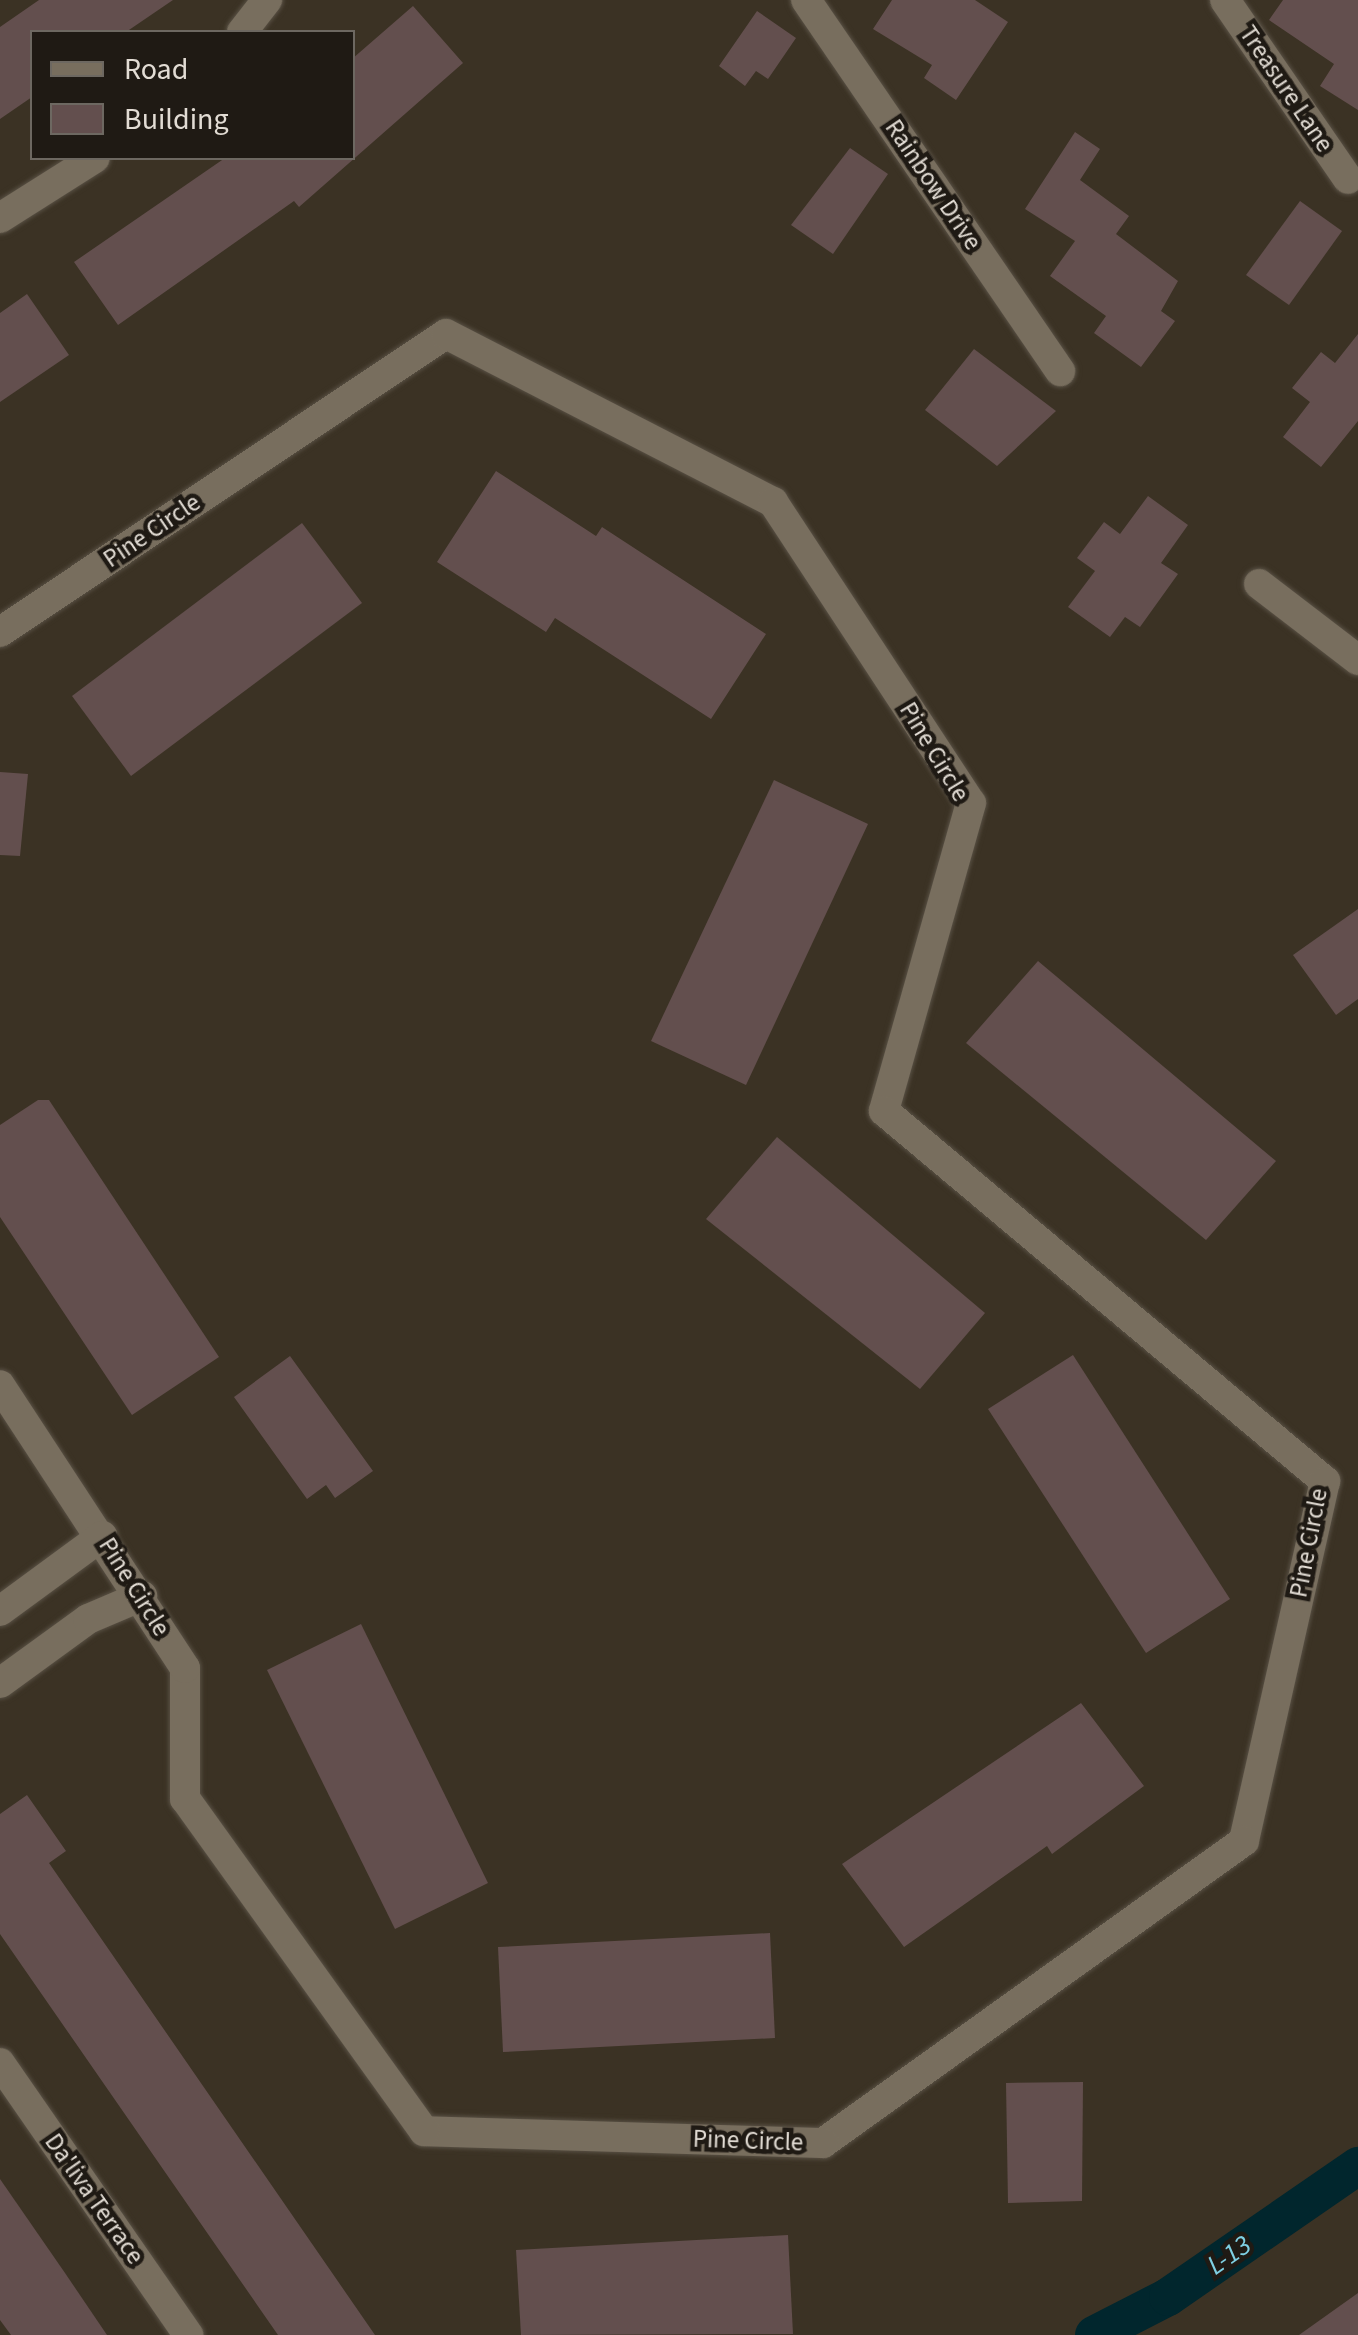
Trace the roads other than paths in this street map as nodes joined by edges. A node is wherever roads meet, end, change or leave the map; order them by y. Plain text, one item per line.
1 (266, 0) edge
2 (806, 0) edge
3 (1225, 0) edge
4 (244, 30) edge
5 (93, 160) edge
6 (1348, 179) dead end
7 (0, 218) edge
8 (1060, 370) dead end
9 (1259, 584) dead end
10 (0, 632) edge
11 (1358, 660) edge
12 (0, 1385) edge
13 (102, 1536) junction
14 (142, 1596) junction
15 (0, 1611) edge
16 (0, 1682) edge
17 (0, 2063) edge
18 (188, 2335) edge

1 - 4 street
2 - 8 street, Rainbow Drive
3 - 6 street, Treasure Lane
5 - 7 street
9 - 11 street
10 - 14 street, Pine Circle
12 - 13 street, Pine Circle
13 - 14 street, Pine Circle
13 - 15 street
14 - 16 street
17 - 18 street, Da'liva Terrace

